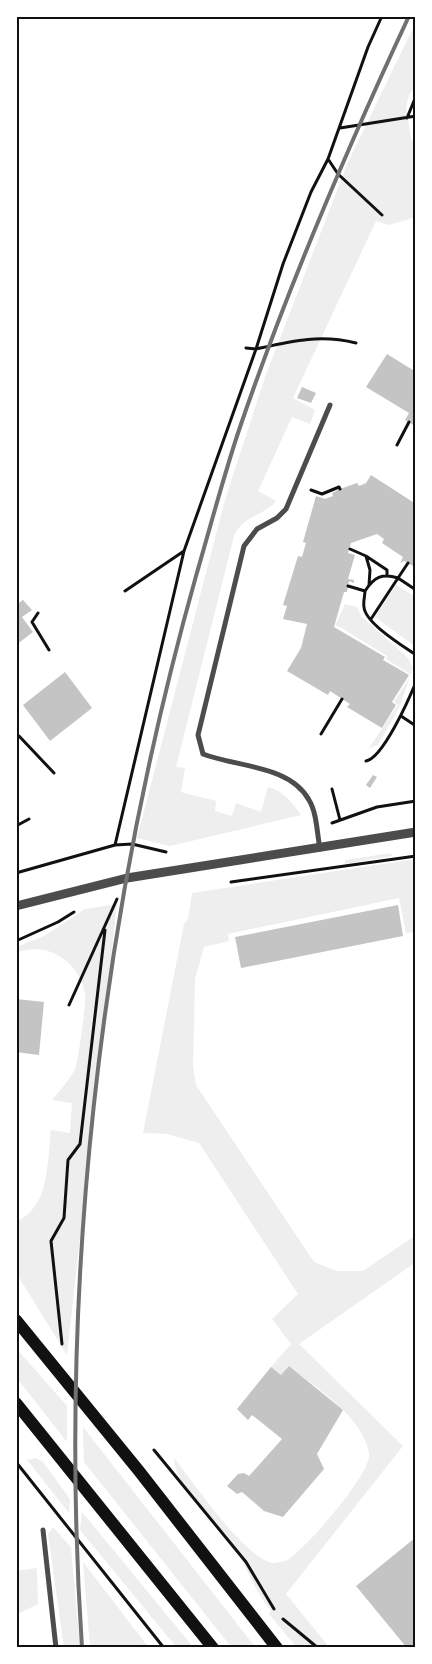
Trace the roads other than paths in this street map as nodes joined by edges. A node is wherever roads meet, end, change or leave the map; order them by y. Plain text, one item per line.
1 (330, 405) dead end
2 (416, 832) edge
3 (320, 849) junction
4 (16, 906) edge
5 (16, 1320) edge
6 (16, 1403) edge
7 (43, 1530) dead end
8 (56, 1648) edge
9 (213, 1648) edge
10 (277, 1648) edge

1 - 3 street
2 - 3 street
3 - 4 street
5 - 10 main road
6 - 9 main road
7 - 8 street

